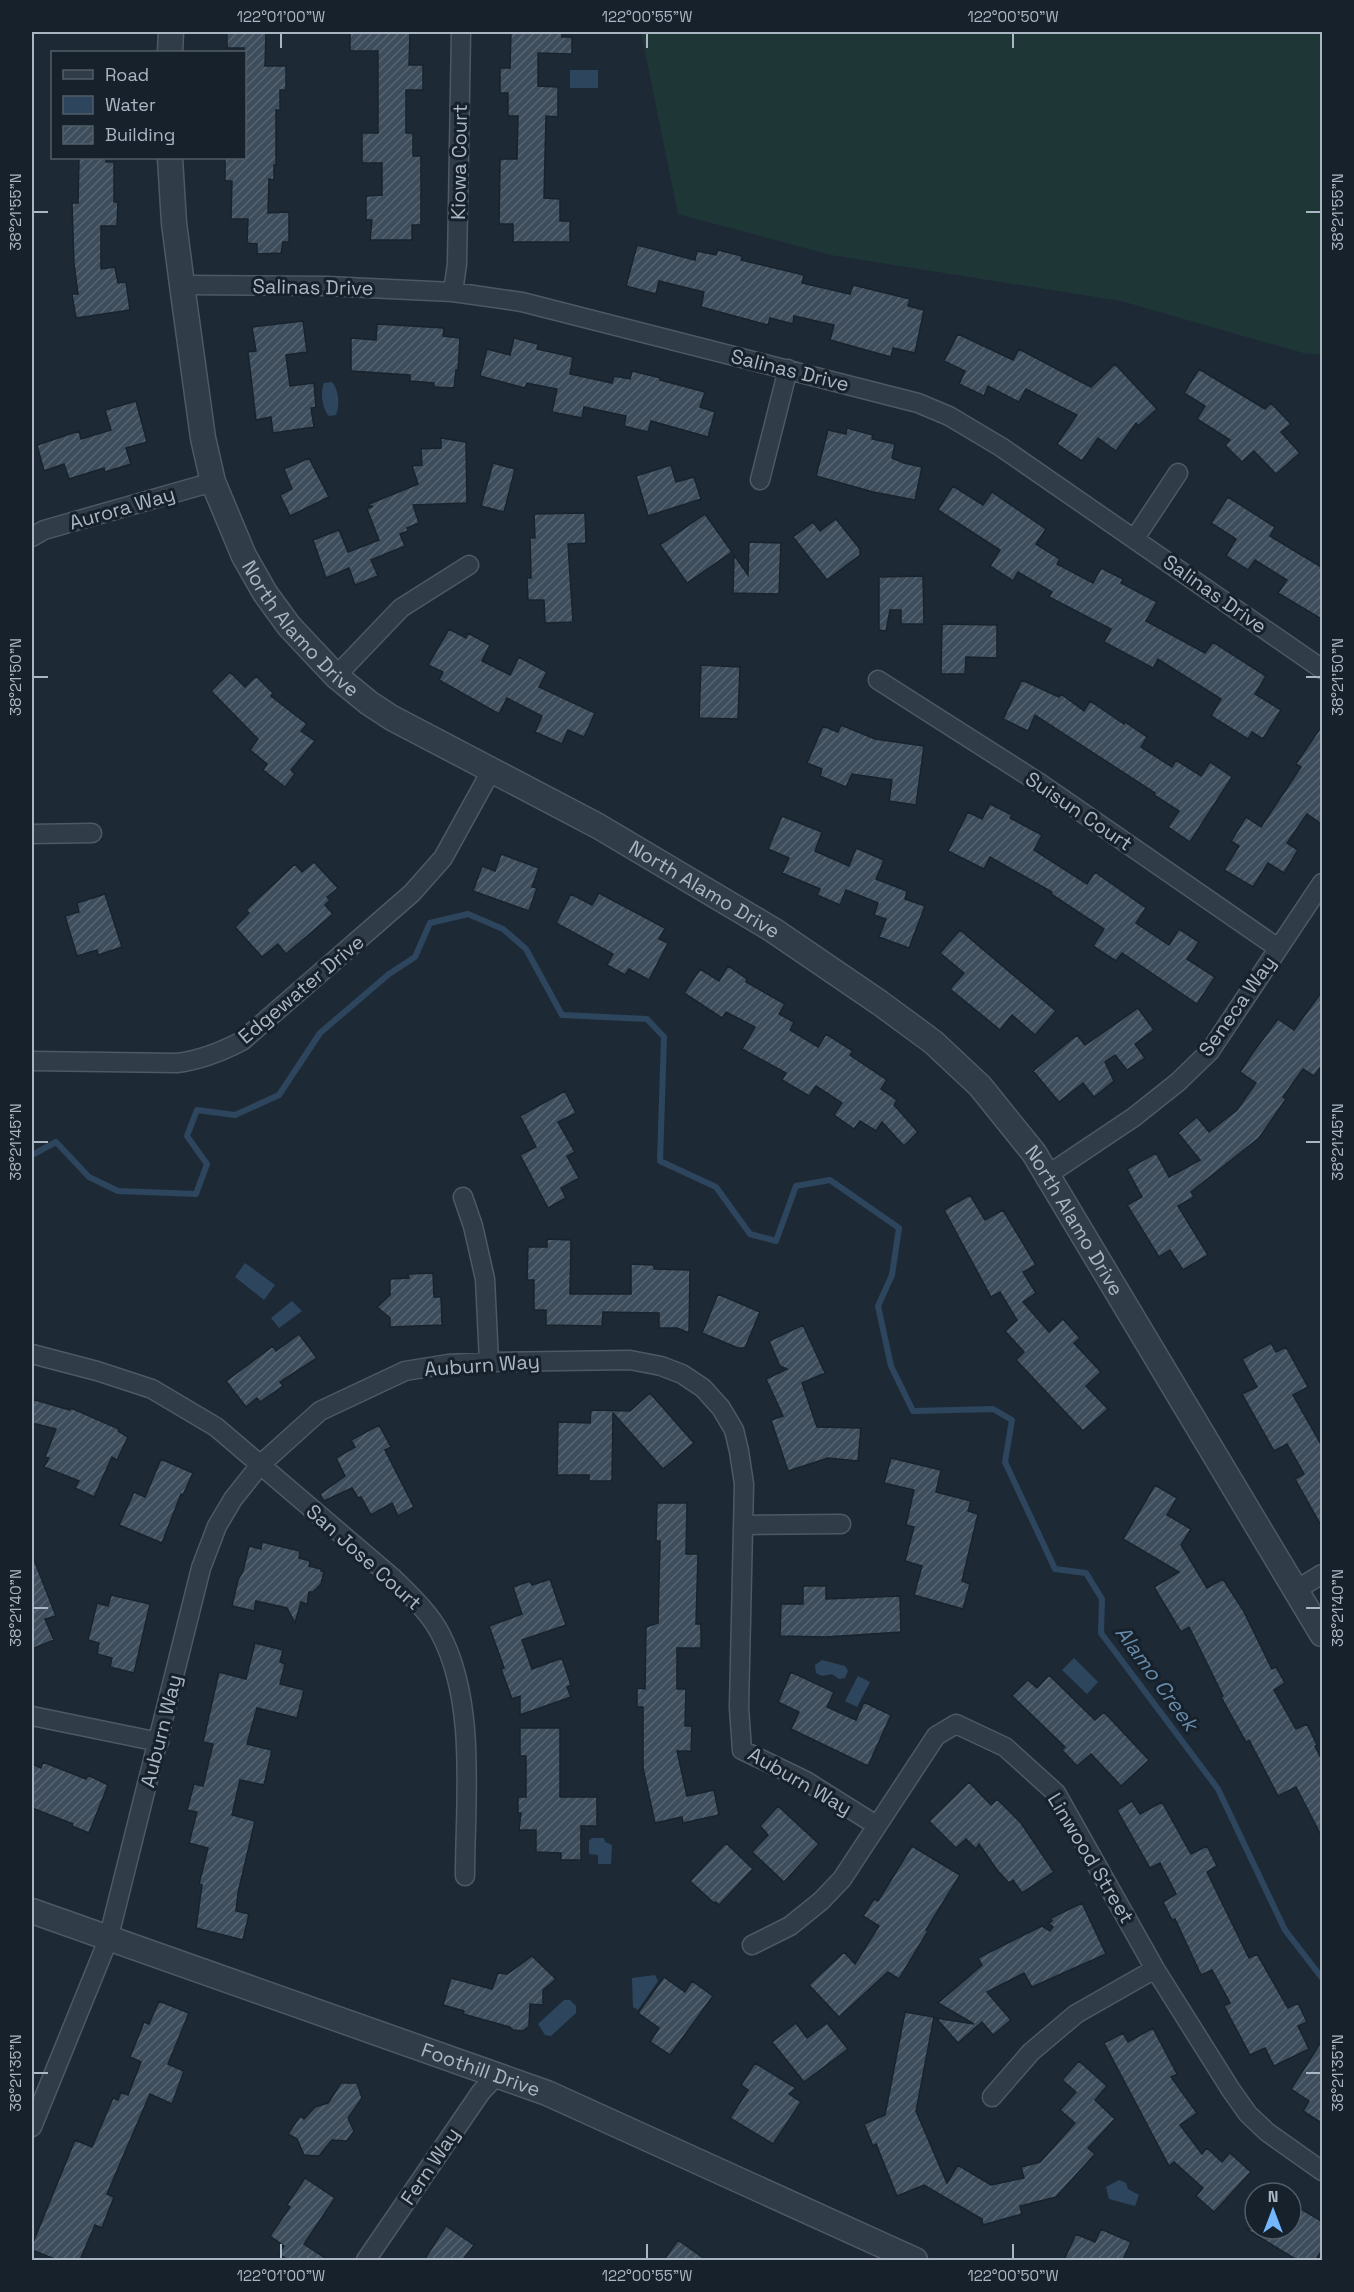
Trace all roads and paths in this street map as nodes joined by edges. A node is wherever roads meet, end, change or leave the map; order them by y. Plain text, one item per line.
1 (171, 32) edge
2 (461, 32) edge
3 (170, 51) edge
4 (170, 159) edge
5 (182, 285) junction
6 (453, 292) junction
7 (788, 369) junction
8 (1178, 473) dead end
9 (760, 480) dead end
10 (213, 482) junction
11 (32, 537) edge
12 (1135, 538) junction
13 (469, 565) dead end
14 (1323, 669) edge
15 (336, 676) junction
16 (878, 680) dead end
17 (491, 771) junction
18 (92, 833) dead end
19 (32, 834) edge
20 (1323, 883) edge
21 (1278, 948) junction
22 (32, 1061) edge
23 (1046, 1176) junction
24 (463, 1197) dead end
25 (32, 1354) edge
26 (489, 1362) junction
27 (260, 1465) junction
28 (841, 1524) dead end
29 (744, 1525) junction
30 (1323, 1574) edge
31 (1296, 1590) junction
32 (1323, 1634) edge
33 (32, 1716) edge
34 (159, 1742) junction
35 (876, 1825) junction
36 (465, 1876) dead end
37 (32, 1911) edge
38 (108, 1940) junction
39 (752, 1945) dead end
40 (1155, 1969) junction
41 (497, 2075) junction
42 (992, 2097) dead end
43 (32, 2127) edge
44 (1323, 2171) edge
45 (366, 2260) edge
46 (915, 2260) edge

1 - 3 street
2 - 6 street, Kiowa Court
4 - 5 street, North Alamo Drive
5 - 6 street, Salinas Drive
5 - 10 street, North Alamo Drive
6 - 7 street, Salinas Drive
7 - 9 street
7 - 12 street, Salinas Drive
8 - 12 street
10 - 11 street, Aurora Way
10 - 15 street, North Alamo Drive
12 - 14 street, Salinas Drive
13 - 15 street
15 - 17 street, North Alamo Drive
16 - 21 street, Suisun Court
17 - 22 street, Edgewater Drive
17 - 23 street, North Alamo Drive
18 - 19 street
20 - 21 street, Seneca Way
21 - 23 street, Seneca Way
23 - 31 street, North Alamo Drive
24 - 26 street
25 - 27 street, San Jose Court
26 - 27 street, Auburn Way
26 - 29 street, Auburn Way
27 - 34 street, Auburn Way
27 - 36 street, San Jose Court
28 - 29 street
29 - 35 street, Auburn Way
30 - 31 street
31 - 32 street, North Alamo Drive
33 - 34 street
34 - 38 street, Auburn Way
35 - 39 street, Linwood Street
35 - 40 street, Linwood Street
37 - 38 street, Foothill Drive
38 - 41 street, Foothill Drive
38 - 43 street, Auburn Way
40 - 42 street
40 - 44 street, Linwood Street
41 - 45 street, Fern Way
41 - 46 street, Foothill Drive

